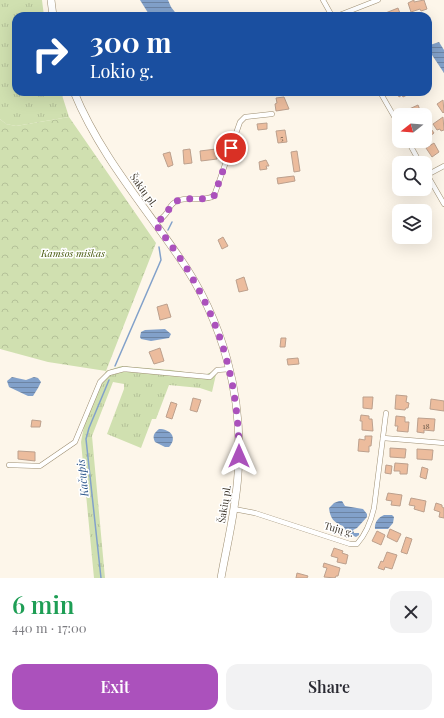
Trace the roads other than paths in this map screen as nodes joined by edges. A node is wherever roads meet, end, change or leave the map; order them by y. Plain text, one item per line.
1 (51, 0) edge
2 (322, 0) edge
3 (378, 0) edge
4 (52, 12) edge
5 (330, 12) edge
6 (347, 12) edge
7 (76, 96) edge
8 (382, 96) edge
9 (392, 113) edge
10 (272, 114) dead end
11 (444, 166) edge
12 (432, 171) edge
13 (432, 183) edge
14 (444, 204) edge
15 (155, 223) junction
16 (230, 370) junction
17 (386, 413) dead end
18 (383, 438) junction
19 (444, 443) edge
20 (10, 465) dead end
21 (234, 509) junction
22 (221, 578) edge

1 - 4 main road
2 - 5 street
3 - 6 street
7 - 15 main road, Šakių pl.
8 - 9 street
10 - 15 street
11 - 12 street
13 - 14 street
15 - 16 main road, Šakių pl.
16 - 20 street
16 - 21 main road, Šakių pl.
17 - 18 street, Tujų g.
18 - 19 street
18 - 21 street, Tujų g.
21 - 22 main road, Šakių pl.

